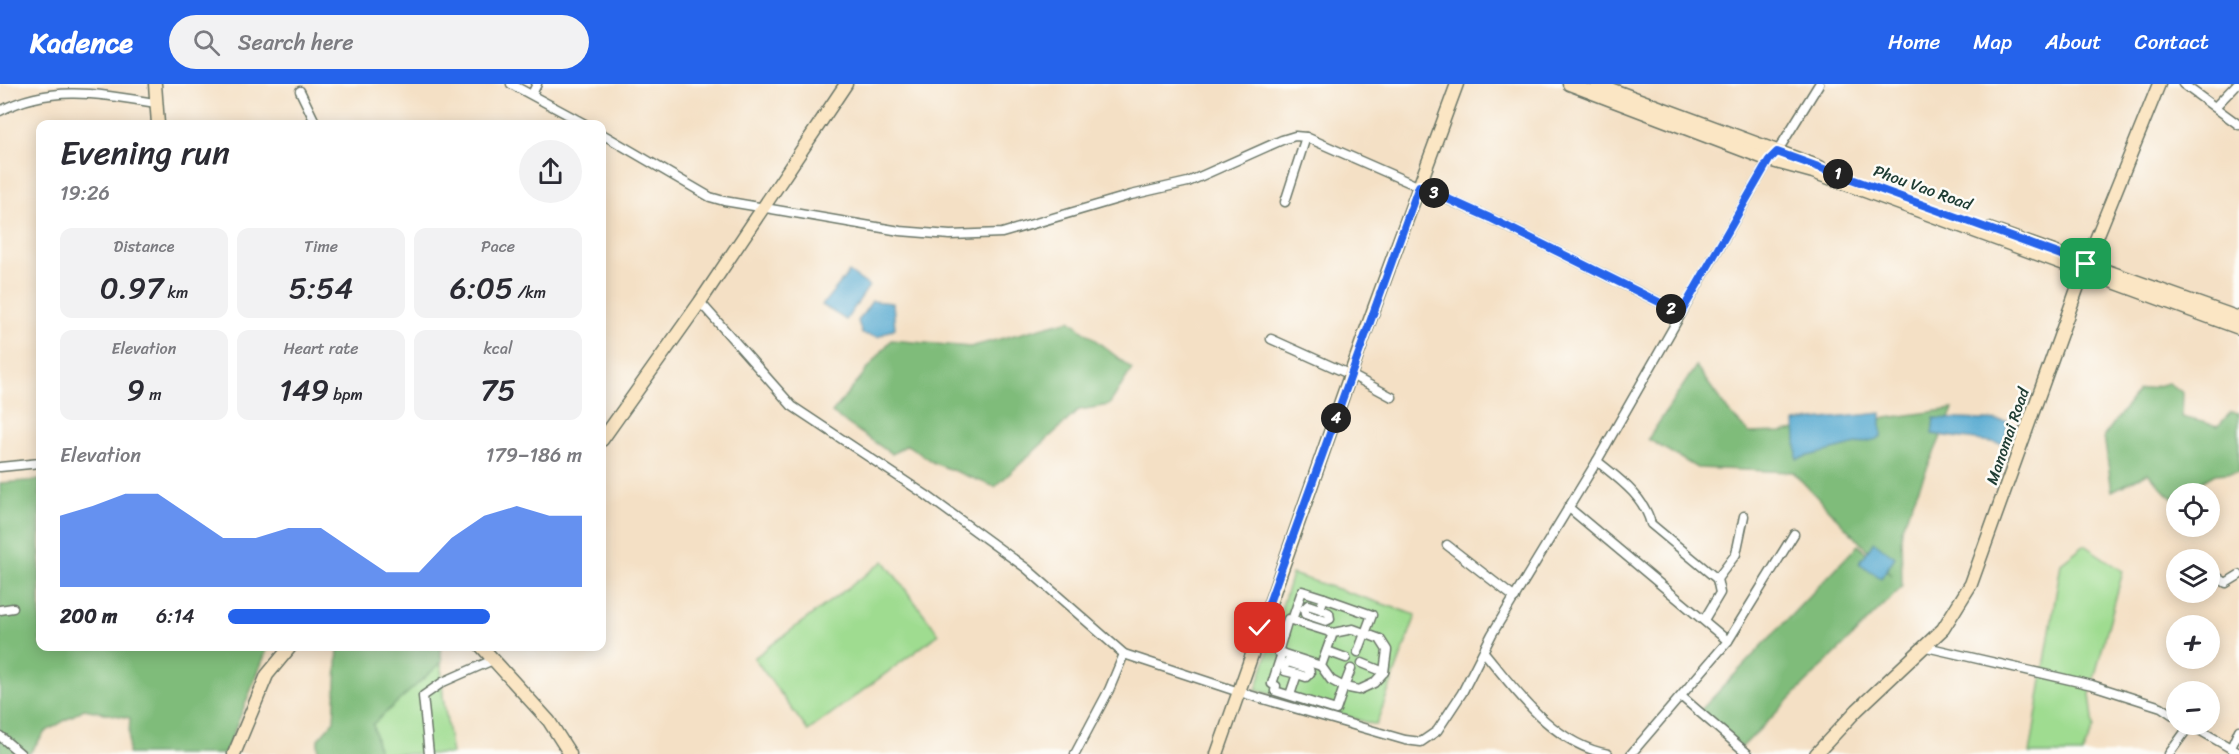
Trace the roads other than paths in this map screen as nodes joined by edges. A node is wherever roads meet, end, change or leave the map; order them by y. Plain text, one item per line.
1 (155, 84) edge
2 (511, 84) edge
3 (537, 84) edge
4 (846, 84) edge
5 (1457, 84) edge
6 (1569, 84) edge
7 (1597, 84) edge
8 (1819, 84) edge
9 (2158, 84) edge
10 (2183, 84) edge
11 (2237, 84) edge
12 (300, 91) dead end
13 (532, 94) junction
14 (156, 103) junction
15 (2215, 107) junction
16 (0, 111) edge
17 (158, 120) edge
18 (314, 120) edge
19 (578, 120) edge
20 (2239, 125) edge
21 (606, 136) edge
22 (1306, 137) junction
23 (1773, 156) junction
24 (1419, 186) junction
25 (1285, 202) dead end
26 (762, 206) junction
27 (2084, 268) junction
28 (700, 302) junction
29 (1681, 313) junction
30 (2239, 318) edge
31 (2239, 328) edge
32 (1271, 339) dead end
33 (1351, 375) junction
34 (1392, 397) dead end
35 (606, 434) edge
36 (1597, 461) junction
37 (36, 463) edge
38 (0, 467) edge
39 (1568, 507) junction
40 (1744, 516) dead end
41 (1794, 534) dead end
42 (1447, 545) dead end
43 (2239, 575) edge
44 (1717, 579) junction
45 (2220, 579) edge
46 (1324, 598) junction
47 (1515, 598) junction
48 (13, 608) dead end
49 (1320, 609) dead end
50 (0, 610) edge
51 (1292, 620) junction
52 (1704, 620) junction
53 (1260, 628) junction
54 (1333, 633) junction
55 (1365, 633) junction
56 (1283, 636) junction
57 (1728, 641) junction
58 (1926, 647) junction
59 (287, 651) edge
60 (485, 651) edge
61 (1327, 651) junction
62 (1358, 652) dead end
63 (1484, 652) junction
64 (1282, 653) junction
65 (1124, 654) junction
66 (1346, 658) dead end
67 (493, 660) junction
68 (1362, 663) dead end
69 (1322, 666) junction
70 (1351, 669) dead end
71 (1383, 672) junction
72 (1296, 674) dead end
73 (1344, 687) junction
74 (1239, 692) junction
75 (1290, 695) junction
76 (1682, 697) junction
77 (2166, 710) edge
78 (2239, 730) edge
79 (2182, 735) edge
80 (2207, 735) edge
81 (0, 736) edge
82 (8, 749) edge
83 (2235, 750) edge
84 (21, 754) edge
85 (234, 754) edge
86 (429, 754) edge
87 (570, 754) edge
88 (1075, 754) edge
89 (1217, 754) edge
90 (1608, 754) edge
91 (1631, 754) edge
92 (1748, 754) edge
93 (1816, 754) edge
94 (2169, 754) edge

1 - 14 street
2 - 13 street
3 - 13 street
4 - 26 street
5 - 24 street
6 - 23 street, Phou Vao Road
7 - 23 street, Phou Vao Road
8 - 23 street
9 - 27 street, Manomai Road
10 - 15 street
11 - 15 street
12 - 18 street
13 - 19 street
14 - 16 street
14 - 17 street
15 - 20 street
21 - 26 street
22 - 24 street
22 - 25 street
22 - 26 street
23 - 27 street, Phou Vao Road
23 - 29 street
24 - 29 street
24 - 33 street
26 - 28 street
27 - 30 street, Phou Vao Road
27 - 31 street, Phou Vao Road
27 - 58 street, Manomai Road
28 - 35 street
28 - 65 street
29 - 36 street
32 - 33 street
33 - 34 street
33 - 53 street
36 - 39 street
36 - 44 street
37 - 38 street
39 - 47 street
39 - 52 street
40 - 44 street
41 - 57 street
42 - 47 street
43 - 45 street
44 - 52 street
46 - 49 street
46 - 51 street
46 - 55 street
47 - 63 street
48 - 50 street
51 - 54 street
51 - 56 street
52 - 57 street
53 - 56 street
53 - 74 street
54 - 55 street
54 - 61 street
55 - 62 street
55 - 71 street
56 - 64 street
57 - 76 street
58 - 77 street
58 - 93 street, Manomai Road
59 - 85 street
60 - 67 street
61 - 66 street
61 - 69 street
63 - 74 street
63 - 90 street
64 - 69 street
64 - 75 street
65 - 74 street
65 - 88 street
67 - 86 street
67 - 87 street
68 - 71 street
69 - 73 street
70 - 73 street
71 - 73 street
72 - 75 street
73 - 75 street
74 - 89 street
76 - 91 street
76 - 92 street
78 - 83 street
79 - 94 street
80 - 83 street
81 - 82 street
82 - 84 street

